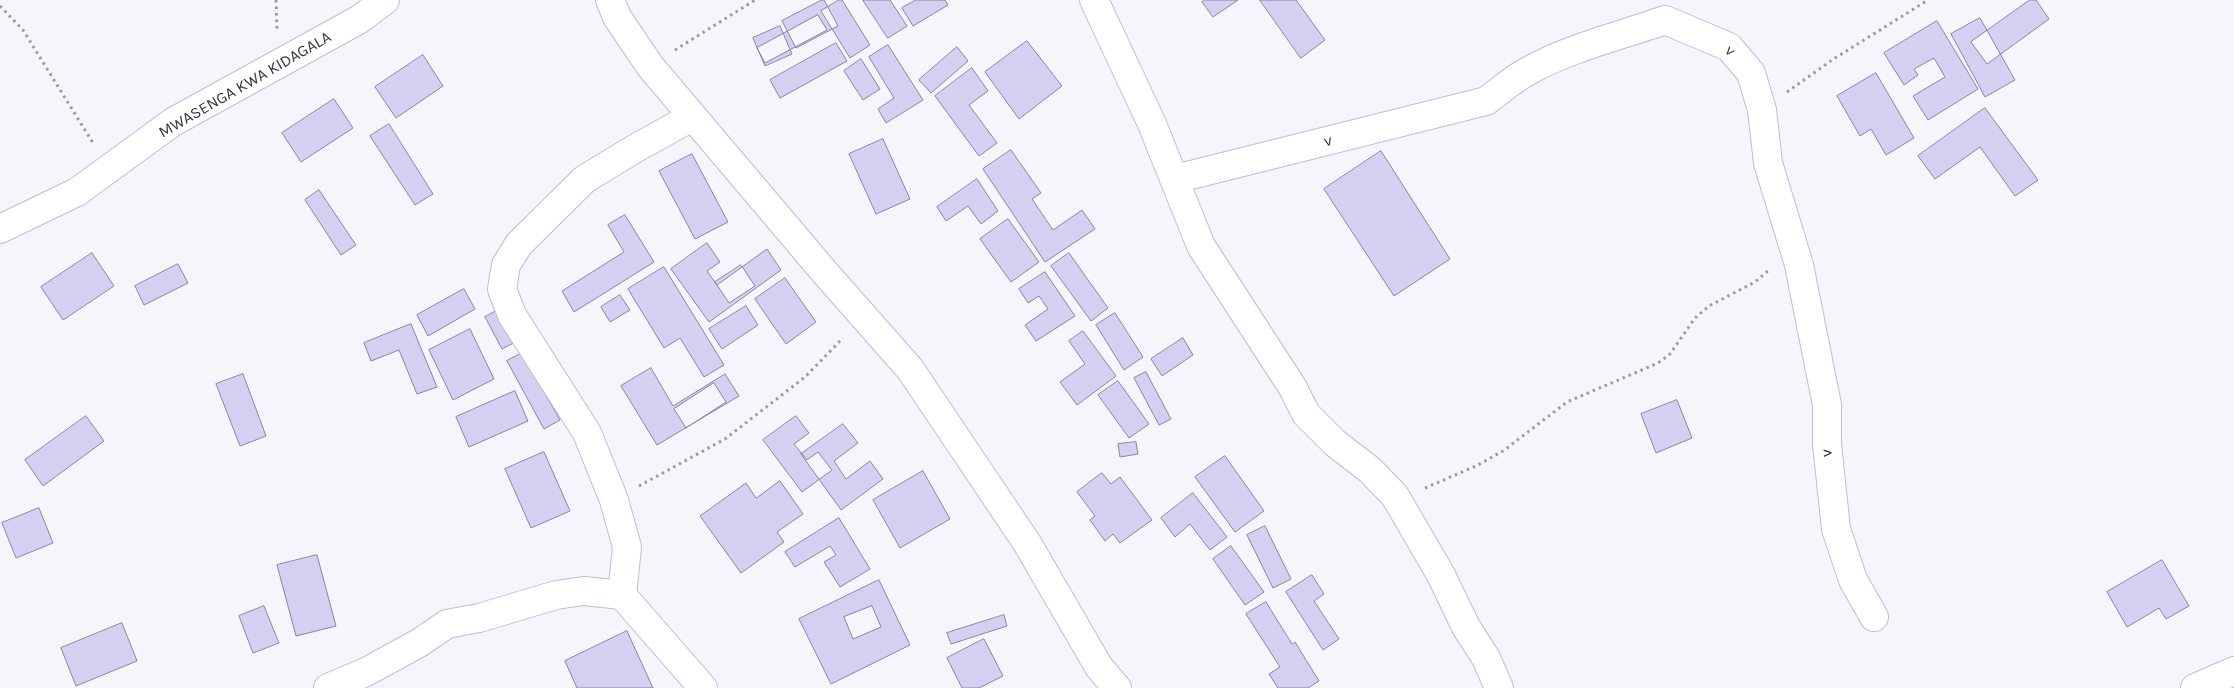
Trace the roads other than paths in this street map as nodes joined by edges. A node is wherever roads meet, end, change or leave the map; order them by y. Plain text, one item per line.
1 (385, 0) edge
2 (610, 0) edge
3 (1094, 0) edge
4 (692, 118) junction
5 (1175, 179) junction
6 (0, 228) edge
7 (622, 595) junction
8 (1874, 617) dead end
9 (2234, 671) edge
10 (328, 688) edge
11 (703, 688) edge
12 (1116, 688) edge
13 (1499, 688) edge
14 (2195, 688) edge

1 - 6 street, MWASENGA KWA KIDAGALA
2 - 4 street
3 - 5 street
4 - 7 street
4 - 12 street
5 - 8 street, v
5 - 13 street
7 - 10 street
7 - 11 street
9 - 14 street

